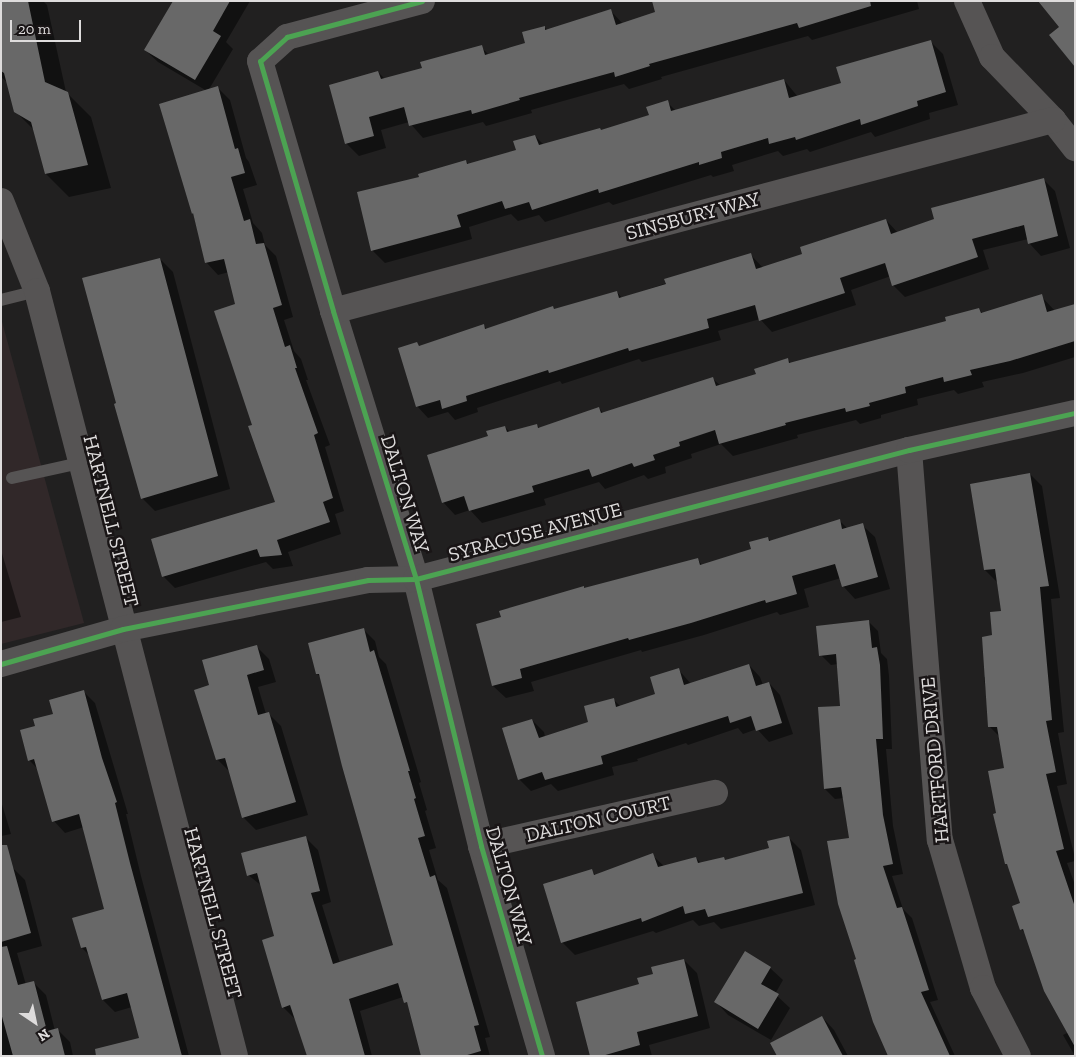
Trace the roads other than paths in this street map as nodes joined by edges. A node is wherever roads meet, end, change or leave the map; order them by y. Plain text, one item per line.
1 (422, 1) edge
2 (967, 1) edge
3 (1053, 120) junction
4 (1075, 148) edge
5 (1, 201) edge
6 (37, 291) junction
7 (1, 300) edge
8 (333, 311) junction
9 (1075, 413) edge
10 (909, 450) junction
11 (80, 463) junction
12 (12, 478) dead end
13 (416, 579) junction
14 (123, 629) junction
15 (1, 664) edge
16 (714, 792) dead end
17 (481, 846) junction
18 (235, 1056) edge
19 (542, 1056) edge
20 (1018, 1056) edge

1 - 8 street, DALTON WAY
2 - 3 street
3 - 4 street
3 - 8 street, SINSBURY WAY
5 - 6 street, HARTNELL STREET
6 - 7 lane
6 - 11 street, HARTNELL STREET
8 - 13 street, DALTON WAY
9 - 10 street, SYRACUSE AVENUE
10 - 13 street, SYRACUSE AVENUE
10 - 20 street, HARTFORD DRIVE
11 - 12 lane
11 - 14 street, HARTNELL STREET
13 - 14 street, SYRACUSE AVENUE
13 - 17 street, DALTON WAY
14 - 15 street, SYRACUSE AVENUE
14 - 18 street, HARTNELL STREET
16 - 17 street, DALTON COURT
17 - 19 street, DALTON WAY

